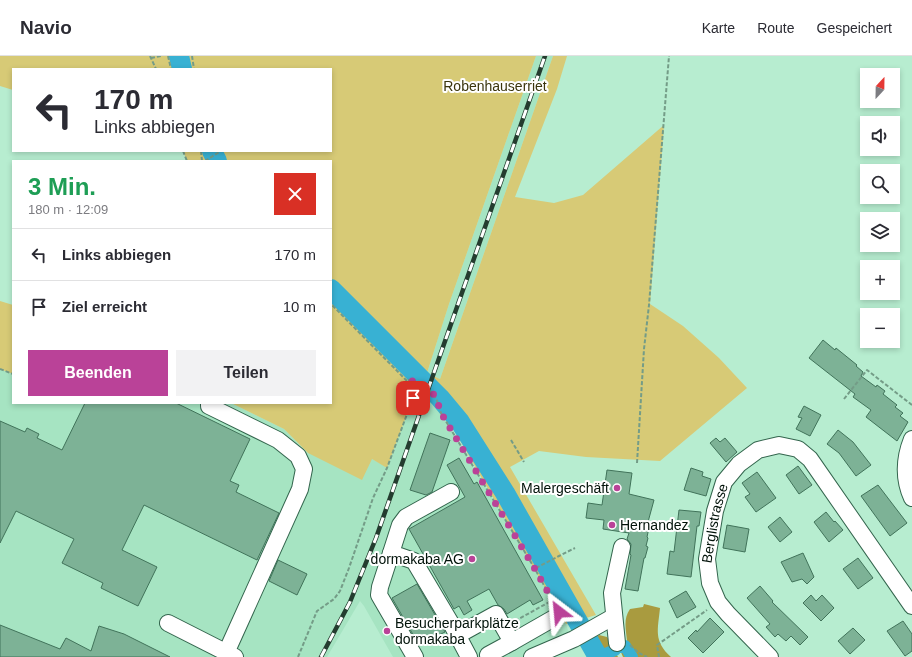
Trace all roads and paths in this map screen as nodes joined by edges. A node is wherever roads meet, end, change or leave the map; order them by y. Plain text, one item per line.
1 (161, 56) edge
2 (168, 56) edge
3 (192, 56) edge
4 (669, 56) edge
5 (151, 57) edge
6 (156, 68) edge
7 (171, 68) edge
8 (194, 68) edge
9 (221, 152) edge
10 (206, 160) edge
11 (332, 305) edge
12 (0, 369) edge
13 (12, 374) edge
14 (407, 380) junction
15 (844, 400) dead end
16 (209, 404) edge
17 (912, 405) edge
18 (912, 439) edge
19 (511, 440) dead end
20 (524, 462) dead end
21 (637, 463) dead end
22 (451, 492) dead end
23 (912, 498) edge
24 (576, 548) dead end
25 (622, 548) dead end
26 (391, 553) junction
27 (535, 569) junction
28 (552, 600) junction
29 (912, 606) edge
30 (555, 612) joint
31 (702, 613) dead end
32 (613, 617) junction
33 (168, 623) dead end
34 (504, 627) junction
35 (458, 635) junction
36 (512, 642) junction
37 (622, 642) joint
38 (231, 655) edge
39 (488, 655) dead end
40 (298, 657) edge
41 (415, 657) edge
42 (469, 657) edge
43 (532, 657) edge
44 (647, 657) edge
45 (659, 657) edge
46 (770, 657) edge

1 - 5 path
2 - 7 path
3 - 8 path
4 - 21 path
5 - 6 path
9 - 10 path
11 - 14 path
12 - 13 path
14 - 27 path
14 - 40 path
15 - 17 path
16 - 38 street
18 - 23 street
19 - 20 path
22 - 26 street
24 - 27 path
25 - 32 street
26 - 35 street
26 - 41 street
27 - 28 path
28 - 30 path
28 - 34 path
29 - 46 street, Berglistrasse
30 - 36 street
31 - 45 path
32 - 37 street
32 - 43 street
33 - 38 street
34 - 35 street
34 - 36 street
35 - 42 street
36 - 39 street
37 - 44 path

